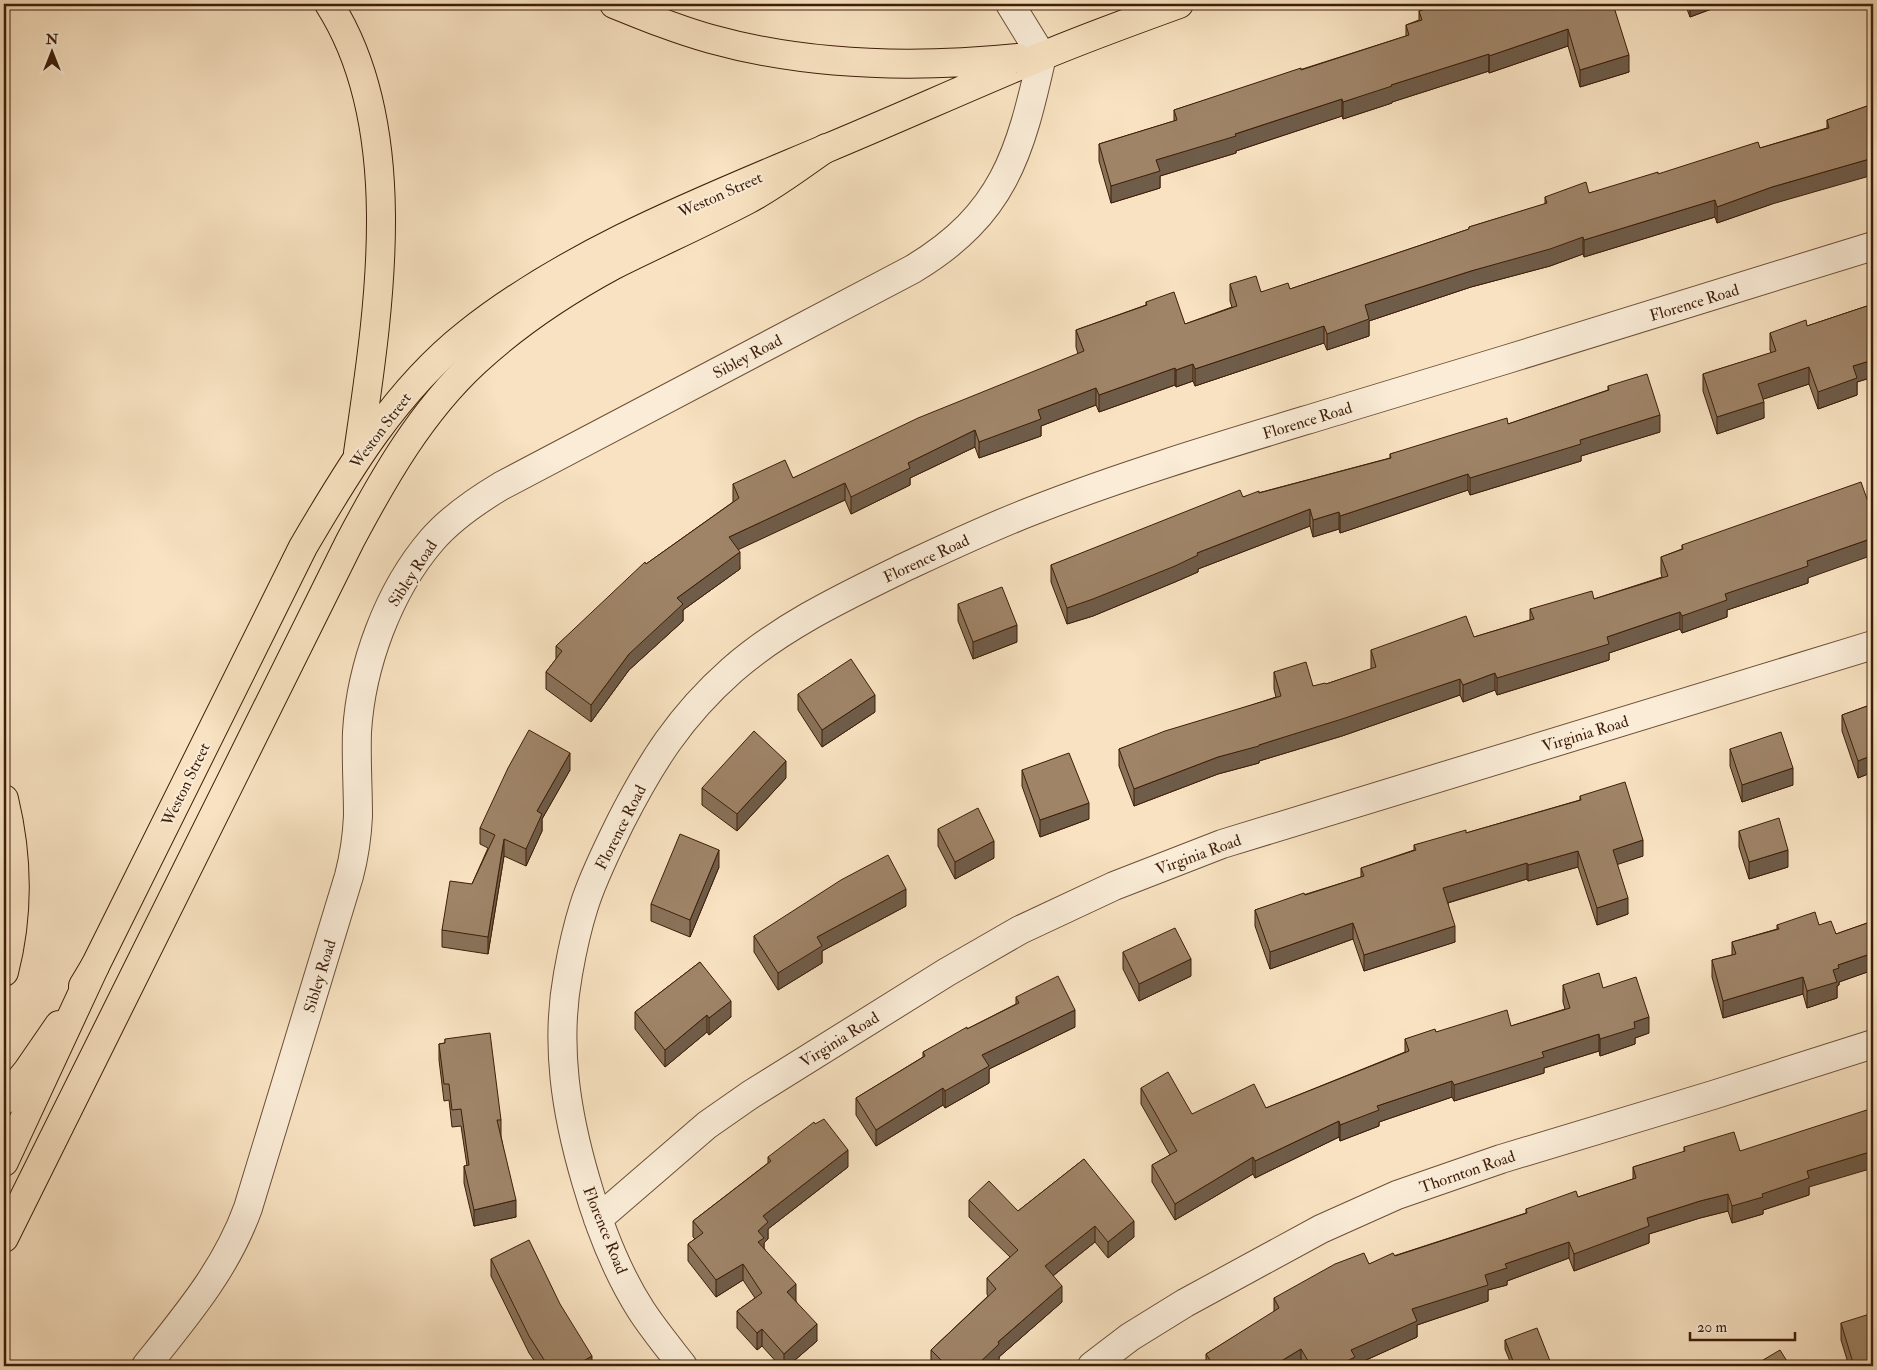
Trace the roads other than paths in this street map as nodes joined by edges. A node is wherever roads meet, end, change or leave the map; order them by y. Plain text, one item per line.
1 (329, 4) edge
2 (614, 4) edge
3 (1010, 4) edge
4 (1179, 4) edge
5 (1042, 56) junction
6 (826, 148) junction
7 (1873, 246) edge
8 (357, 460) junction
9 (1873, 645) edge
10 (4, 799) edge
11 (95, 966) junction
12 (4, 972) edge
13 (1873, 1044) edge
14 (4, 1100) edge
15 (4, 1162) edge
16 (598, 1219) junction
17 (4, 1238) edge
18 (146, 1366) edge
19 (683, 1366) edge
20 (1092, 1366) edge

1 - 8 main road
2 - 5 main road, Weston Street
3 - 5 street
4 - 5 main road, Weston Street
5 - 6 main road, Weston Street
5 - 18 street, Sibley Road
6 - 8 main road, Weston Street
6 - 17 main road
7 - 16 street, Florence Road
8 - 11 main road, Weston Street
9 - 16 street, Virginia Road
10 - 12 main road
11 - 14 main road, Weston Street
11 - 15 main road
13 - 20 street, Thornton Road
16 - 19 street, Florence Road

